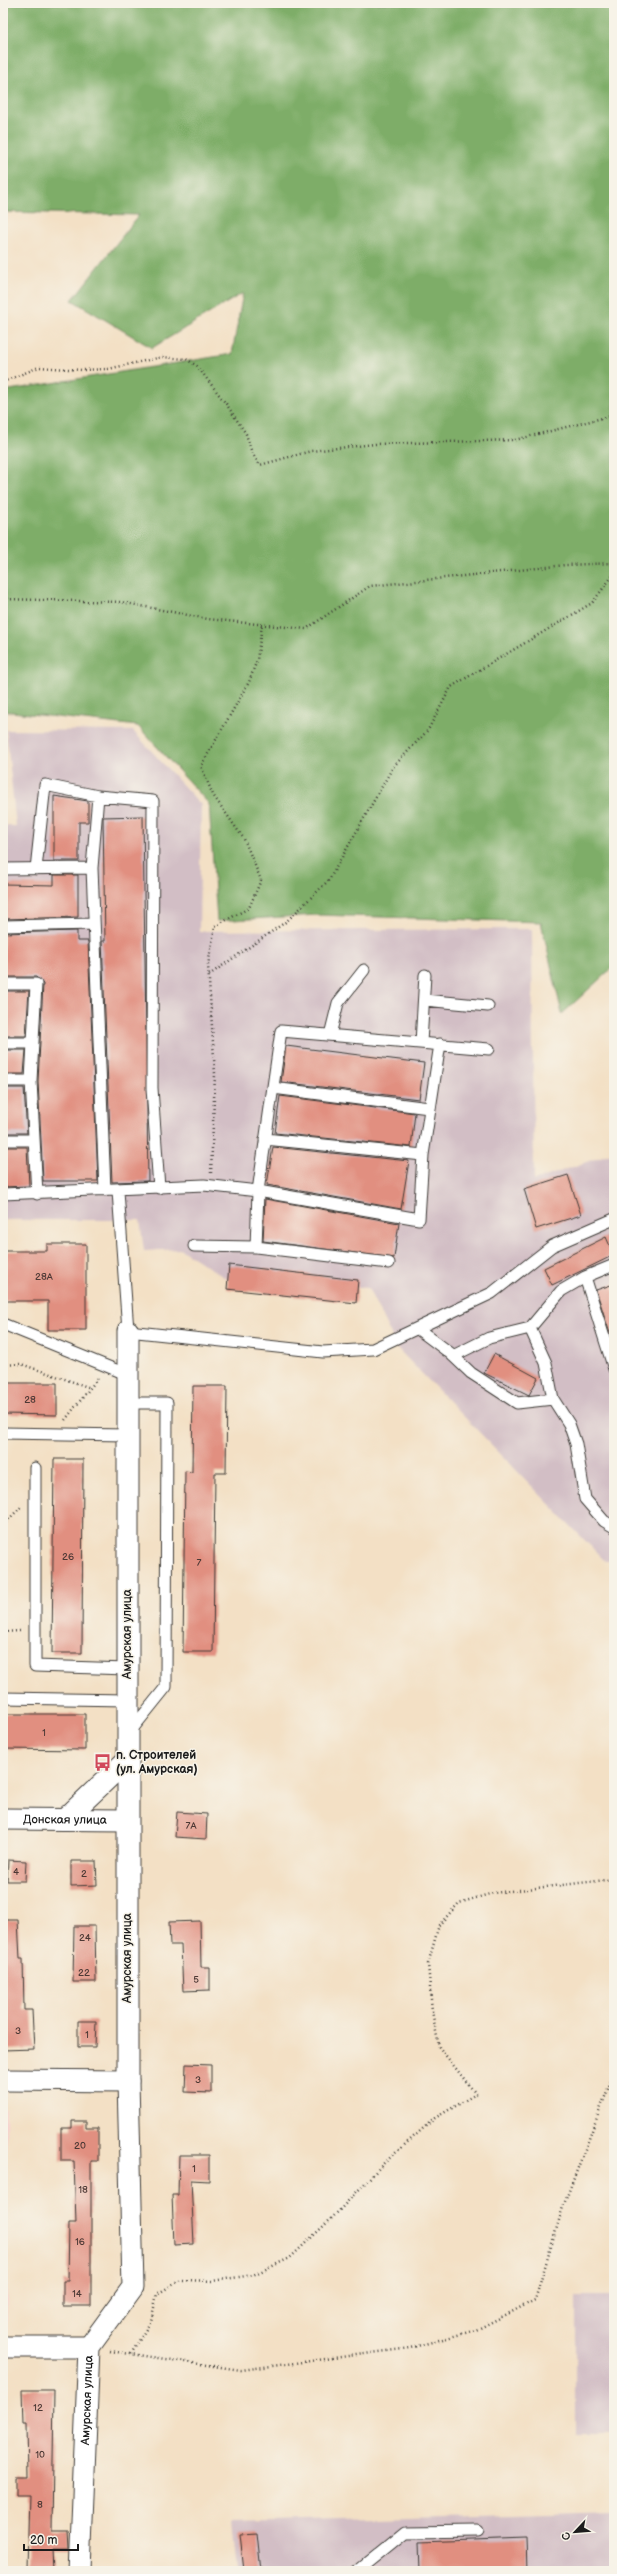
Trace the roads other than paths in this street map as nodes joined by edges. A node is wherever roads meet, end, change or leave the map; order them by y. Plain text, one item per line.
1 (98, 796) junction
2 (92, 868) junction
3 (3, 869) edge
4 (36, 869) junction
5 (94, 924) junction
6 (3, 926) edge
7 (364, 970) dead end
8 (425, 975) dead end
9 (3, 984) edge
10 (424, 1000) junction
11 (488, 1006) dead end
12 (330, 1035) junction
13 (3, 1043) edge
14 (33, 1043) junction
15 (421, 1043) junction
16 (440, 1044) junction
17 (490, 1048) dead end
18 (3, 1081) edge
19 (31, 1081) junction
20 (273, 1088) junction
21 (429, 1108) junction
22 (265, 1139) junction
23 (3, 1140) edge
24 (34, 1140) junction
25 (423, 1155) junction
26 (159, 1188) junction
27 (105, 1190) junction
28 (118, 1191) junction
29 (258, 1191) junction
30 (3, 1194) edge
31 (37, 1194) junction
32 (614, 1219) edge
33 (194, 1246) dead end
34 (256, 1247) junction
35 (389, 1263) dead end
36 (614, 1265) edge
37 (585, 1277) junction
38 (3, 1324) edge
39 (530, 1328) junction
40 (418, 1329) junction
41 (128, 1331) junction
42 (453, 1356) junction
43 (614, 1369) edge
44 (126, 1374) junction
45 (553, 1399) junction
46 (126, 1403) junction
47 (3, 1433) edge
48 (126, 1435) junction
49 (35, 1468) dead end
50 (614, 1526) edge
51 (127, 1669) junction
52 (3, 1698) edge
53 (127, 1700) junction
54 (126, 1736) junction
55 (126, 1760) junction
56 (3, 1819) edge
57 (65, 1819) junction
58 (126, 1820) junction
59 (3, 2080) edge
60 (128, 2081) junction
61 (3, 2347) edge
62 (89, 2347) junction
63 (477, 2531) dead end
64 (80, 2571) edge
65 (358, 2571) edge

1 - 2 lane
1 - 4 lane
1 - 26 lane
2 - 4 lane
2 - 5 lane
3 - 4 lane
5 - 6 lane
5 - 27 lane
7 - 12 lane
8 - 10 lane
9 - 14 lane
10 - 11 lane
10 - 15 lane
12 - 15 lane
12 - 20 lane
13 - 14 lane
14 - 19 lane
15 - 16 lane
16 - 17 lane
16 - 21 lane
18 - 19 lane
19 - 24 lane
20 - 21 lane
20 - 22 lane
21 - 25 lane
22 - 25 lane
22 - 29 lane
23 - 24 lane
24 - 31 lane
25 - 29 lane
26 - 28 lane
26 - 29 lane
27 - 28 lane
27 - 31 lane
28 - 41 lane
29 - 34 lane
30 - 31 lane
32 - 40 lane
33 - 34 lane
34 - 35 lane
36 - 37 lane
37 - 39 lane
37 - 43 lane
38 - 44 lane
39 - 42 lane
39 - 45 lane
40 - 41 lane
40 - 42 lane
41 - 44 street, Амурская улица
42 - 45 lane
44 - 46 street, Амурская улица
45 - 50 lane
46 - 48 street, Амурская улица
46 - 54 lane
47 - 48 lane
48 - 51 street, Амурская улица
49 - 51 lane
51 - 53 street, Амурская улица
52 - 53 lane
53 - 54 street, Амурская улица
54 - 55 street, Амурская улица
55 - 57 street
55 - 58 street, Амурская улица
56 - 57 street, Донская улица
57 - 58 street, Донская улица
58 - 60 street, Амурская улица
59 - 60 street
60 - 62 street, Амурская улица
61 - 62 street
62 - 64 street, Амурская улица
63 - 65 lane

